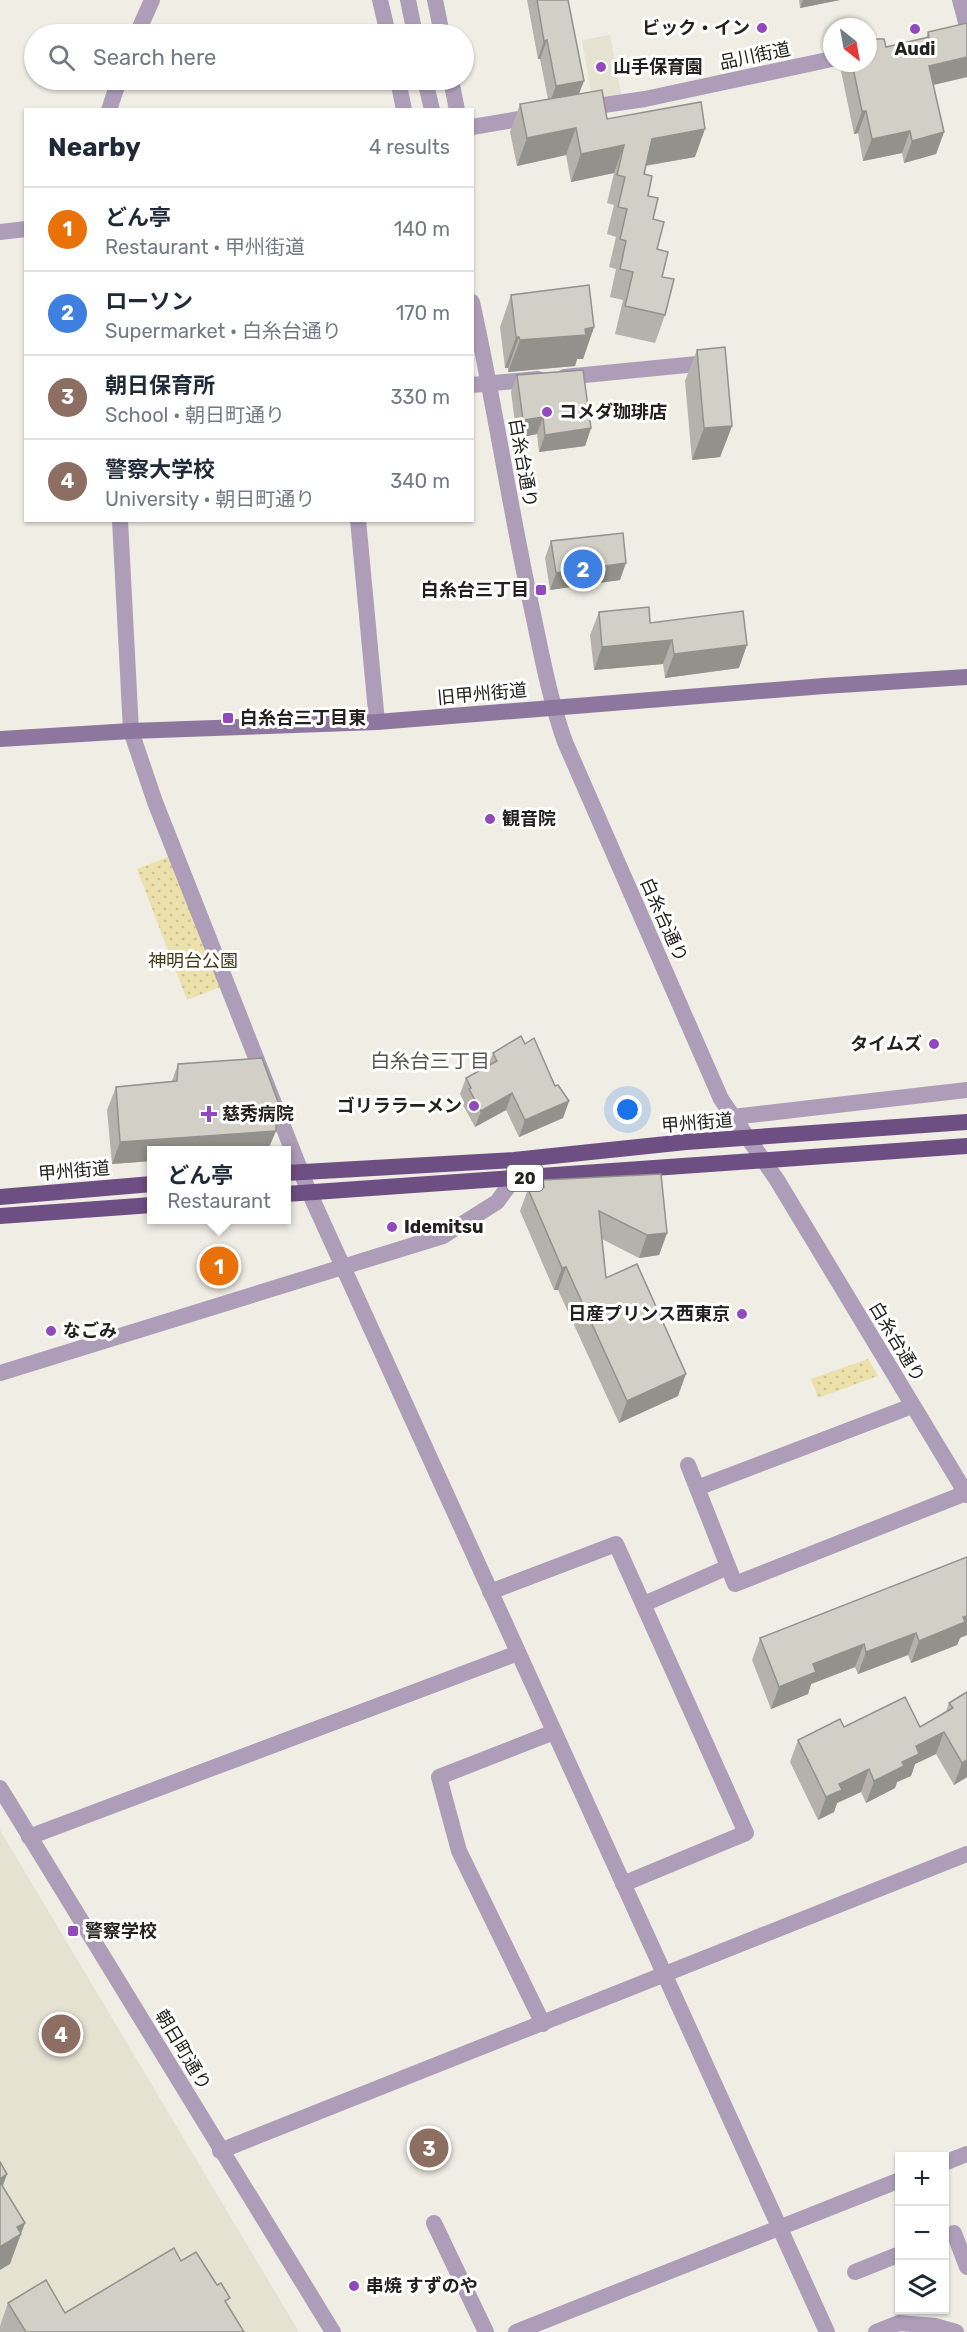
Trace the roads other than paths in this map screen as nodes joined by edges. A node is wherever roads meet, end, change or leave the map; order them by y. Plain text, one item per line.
1 (152, 0) edge
2 (380, 0) edge
3 (408, 0) edge
4 (435, 0) edge
5 (960, 0) edge
6 (141, 24) edge
7 (385, 24) edge
8 (413, 24) edge
9 (440, 24) edge
10 (963, 30) edge
11 (823, 61) edge
12 (116, 90) edge
13 (400, 90) edge
14 (427, 90) edge
15 (453, 90) edge
16 (110, 108) edge
17 (404, 108) edge
18 (432, 108) edge
19 (457, 108) edge
20 (474, 127) edge
21 (24, 229) edge
22 (0, 232) edge
23 (474, 311) edge
24 (697, 364) edge
25 (490, 383) junction
26 (474, 385) edge
27 (120, 522) edge
28 (358, 522) edge
29 (967, 677) edge
30 (553, 707) junction
31 (377, 722) junction
32 (131, 731) junction
33 (0, 739) edge
34 (967, 1090) edge
35 (733, 1117) junction
36 (967, 1122) edge
37 (747, 1138) junction
38 (284, 1146) edge
39 (967, 1146) edge
40 (764, 1161) junction
41 (294, 1173) edge
42 (514, 1179) junction
43 (147, 1184) edge
44 (309, 1192) junction
45 (291, 1194) edge
46 (0, 1197) edge
47 (147, 1205) edge
48 (0, 1216) edge
49 (342, 1266) junction
50 (0, 1373) edge
51 (912, 1406) junction
52 (688, 1466) dead end
53 (697, 1488) junction
54 (966, 1494) edge
55 (728, 1567) junction
56 (490, 1592) junction
57 (644, 1604) junction
58 (518, 1653) junction
59 (554, 1732) junction
60 (0, 1788) edge
61 (29, 1837) junction
62 (967, 1854) edge
63 (623, 1884) junction
64 (664, 1973) junction
65 (543, 2024) junction
66 (220, 2151) junction
67 (967, 2154) edge
68 (949, 2161) edge
69 (895, 2182) edge
70 (434, 2223) dead end
71 (779, 2228) junction
72 (955, 2232) edge
73 (895, 2256) edge
74 (967, 2267) edge
75 (855, 2272) dead end
76 (900, 2328) edge
77 (333, 2332) edge
78 (486, 2332) edge
79 (516, 2332) edge
80 (827, 2332) edge
81 (876, 2332) edge
82 (956, 2332) edge

1 - 6 street
2 - 7 street
3 - 8 street
4 - 9 street
5 - 10 street
11 - 20 street, 品川街道
12 - 16 street
13 - 17 street
14 - 18 street
15 - 19 street
21 - 22 street
23 - 25 street, 白糸台通り
24 - 25 street
25 - 26 street
25 - 30 street, 白糸台通り
27 - 32 street
28 - 31 street
29 - 30 main road, 旧甲州街道
30 - 31 main road, 旧甲州街道
30 - 35 street, 白糸台通り
31 - 32 main road, 旧甲州街道
32 - 33 main road, 旧甲州街道
32 - 38 street
34 - 35 street
35 - 37 street, 白糸台通り
36 - 37 highway, 甲州街道 / 20
37 - 40 street, 白糸台通り
37 - 41 highway, 甲州街道 / 20
39 - 40 highway, 20
40 - 42 highway, 20
40 - 51 street, 白糸台通り
41 - 44 street
42 - 44 highway, 20
42 - 49 street
43 - 46 highway, 甲州街道
44 - 45 highway, 20
44 - 49 street
47 - 48 highway
49 - 50 street
49 - 56 street
51 - 53 street
51 - 54 street, 白糸台通り
52 - 53 street
53 - 55 street
54 - 55 street
55 - 57 street
56 - 57 street
56 - 58 street
57 - 63 street
58 - 59 street
58 - 61 street
59 - 63 street
59 - 65 street
60 - 61 street, 朝日町通り
61 - 66 street, 朝日町通り
62 - 64 street
63 - 64 street
64 - 65 street
64 - 71 street
65 - 66 street
66 - 77 street, 朝日町通り
67 - 68 street
69 - 71 street
70 - 78 street
71 - 79 street
71 - 80 street
72 - 74 street
73 - 75 street
76 - 81 street
76 - 82 street

